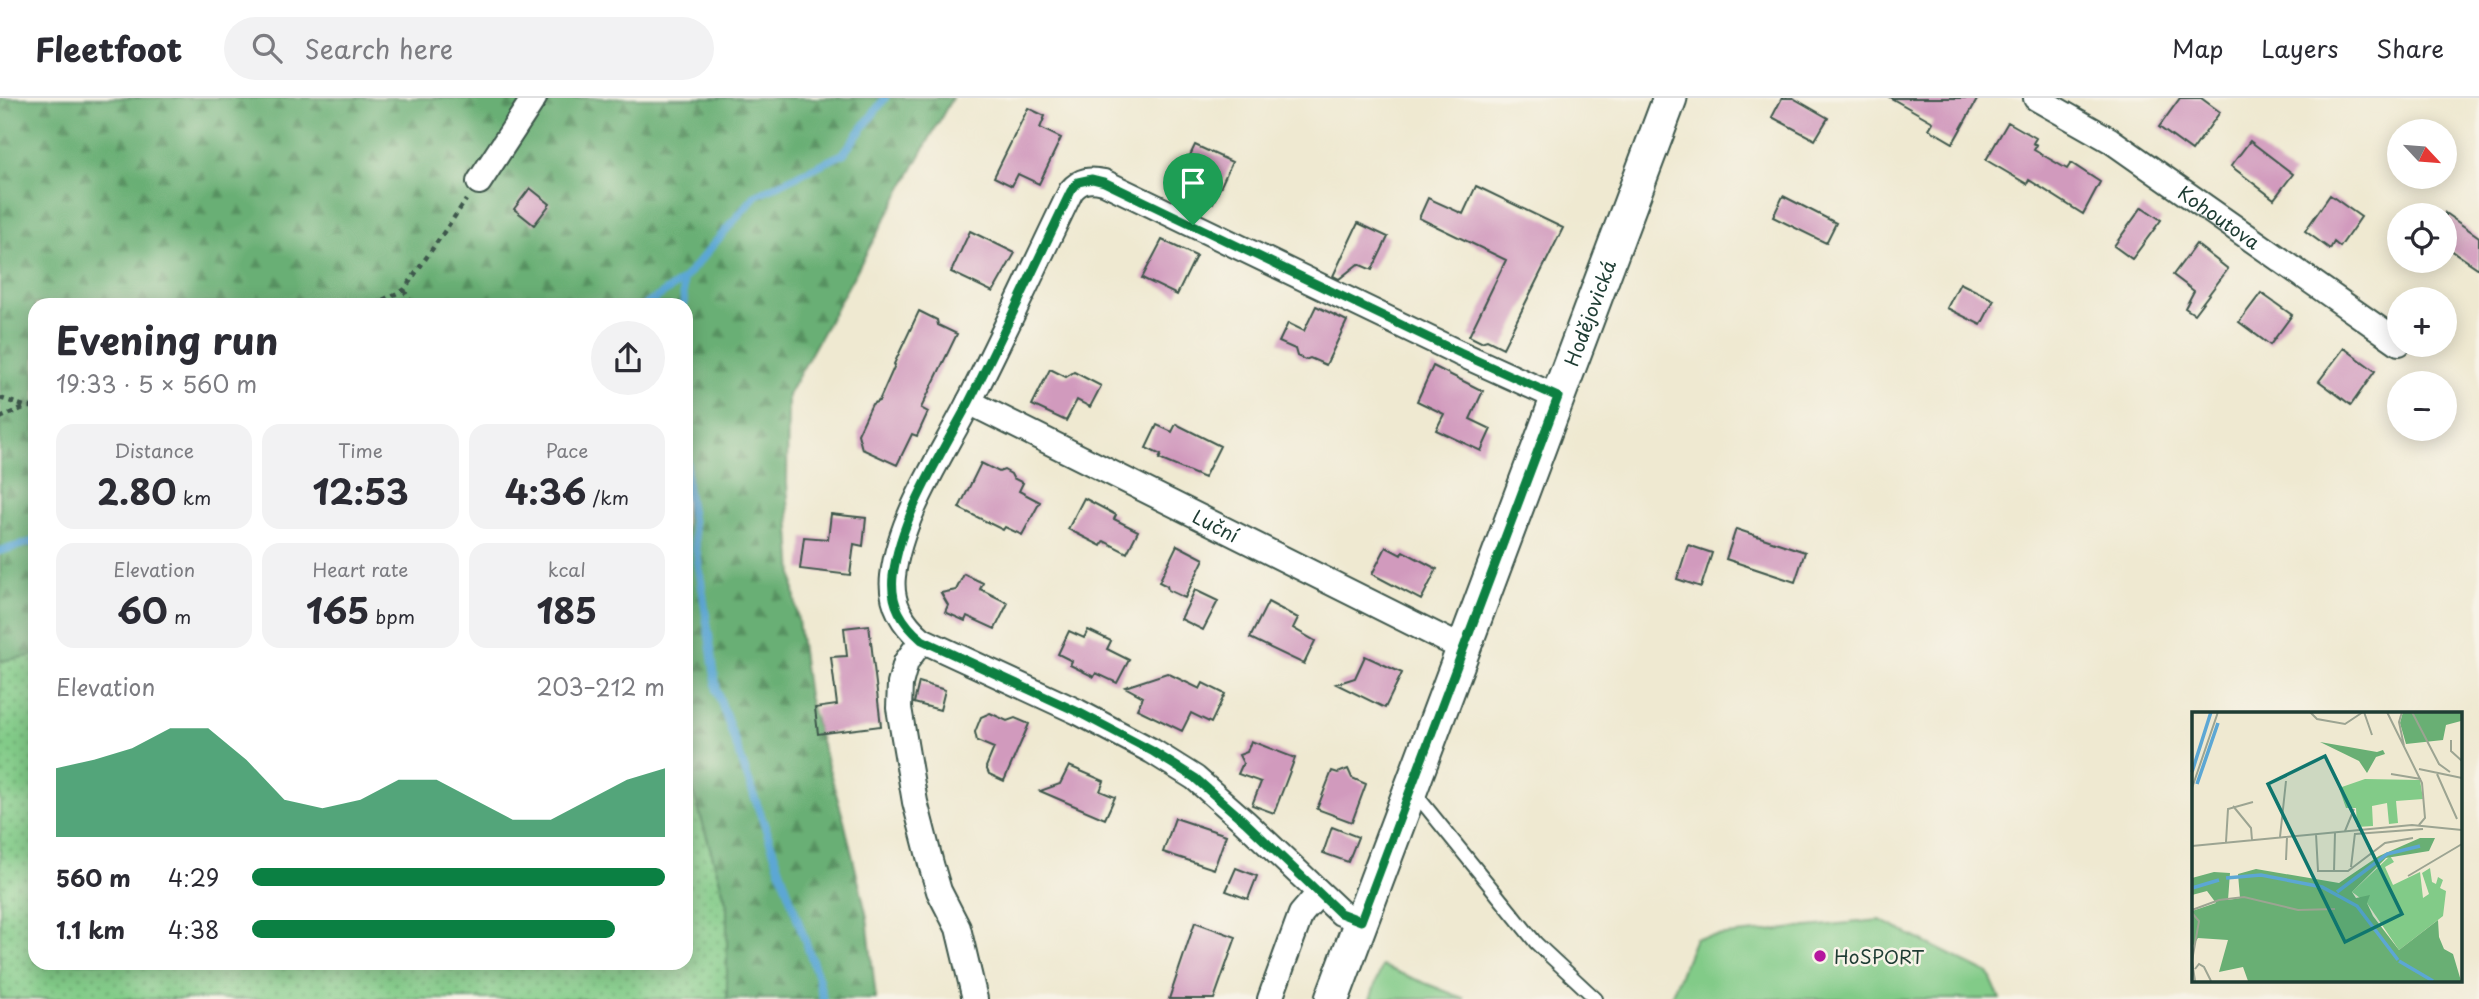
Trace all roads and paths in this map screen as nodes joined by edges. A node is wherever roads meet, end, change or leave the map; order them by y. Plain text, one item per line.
1 (534, 98) edge
2 (1670, 98) edge
3 (2036, 98) edge
4 (479, 181) joint
5 (404, 290) junction
6 (387, 298) edge
7 (409, 298) edge
8 (2387, 334) edge
9 (1558, 397) junction
10 (0, 398) edge
11 (969, 402) junction
12 (27, 407) joint
13 (0, 418) edge
14 (922, 640) junction
15 (1464, 649) junction
16 (1411, 788) junction
17 (1319, 893) junction
18 (1361, 921) junction
19 (975, 999) edge
20 (1270, 999) edge
21 (1332, 999) edge
22 (1597, 999) edge

1 - 4 street
2 - 9 street, Hodějovická
3 - 8 street, Kohoutova
4 - 5 path
5 - 6 path
5 - 7 path
9 - 11 street
9 - 15 street, Hodějovická
10 - 12 path
11 - 14 street
11 - 15 street, Luční
12 - 13 path
14 - 17 street
14 - 19 street
15 - 16 street, Hodějovická
16 - 18 street, Hodějovická
16 - 22 lane
17 - 18 street
17 - 20 street
18 - 21 street, Hodějovická

